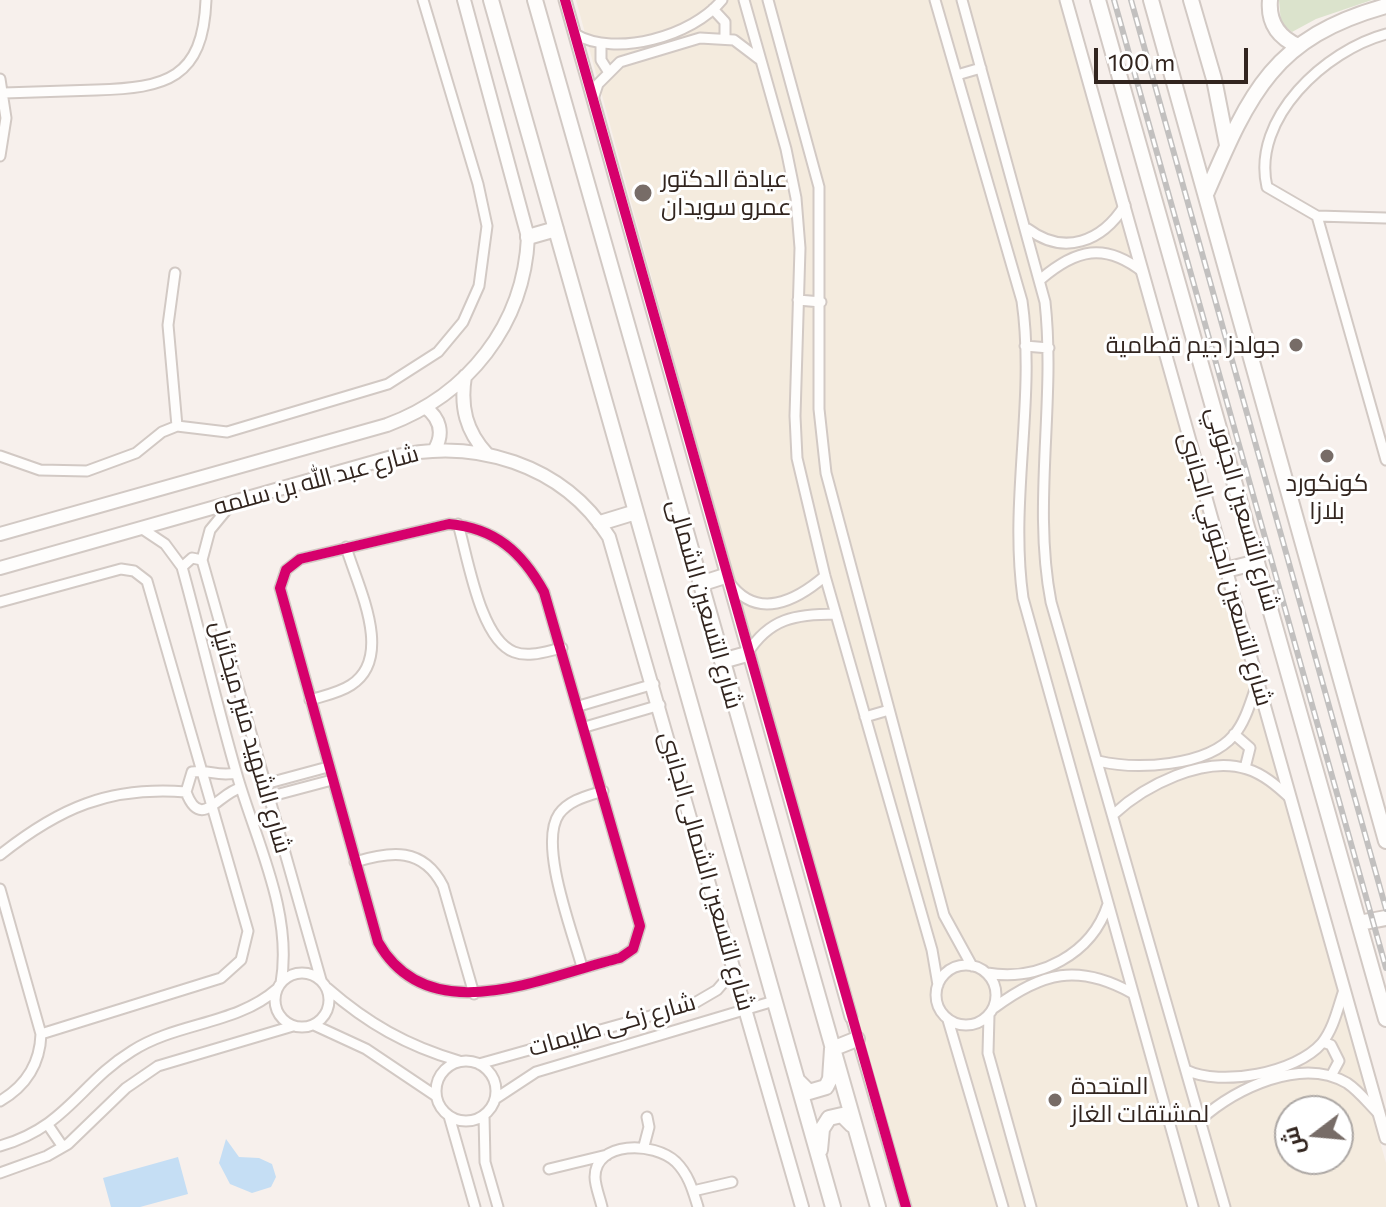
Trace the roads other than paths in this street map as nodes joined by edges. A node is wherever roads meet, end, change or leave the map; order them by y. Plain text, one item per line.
1 (206, 0) edge
2 (423, 0) edge
3 (464, 0) edge
4 (491, 0) edge
5 (535, 0) edge
6 (565, 0) edge
7 (722, 0) edge
8 (744, 0) edge
9 (768, 0) edge
10 (935, 0) edge
11 (962, 0) edge
12 (1066, 0) edge
13 (1098, 0) edge
14 (1151, 0) edge
15 (1191, 0) edge
16 (1270, 0) edge
17 (1386, 6) edge
18 (713, 9) junction
19 (575, 34) junction
20 (1386, 34) edge
21 (725, 38) junction
22 (601, 45) junction
23 (1298, 46) junction
24 (761, 61) junction
25 (981, 68) junction
26 (608, 71) junction
27 (957, 75) junction
28 (0, 79) edge
29 (4, 93) junction
30 (593, 99) junction
31 (1227, 145) junction
32 (0, 156) edge
33 (1207, 192) junction
34 (1125, 205) junction
35 (1317, 216) junction
36 (1386, 218) edge
37 (556, 229) junction
38 (1028, 229) junction
39 (528, 237) junction
40 (1143, 272) junction
41 (175, 273) dead end
42 (1041, 279) junction
43 (798, 300) junction
44 (821, 302) junction
45 (1025, 346) junction
46 (1049, 348) junction
47 (465, 376) junction
48 (425, 407) junction
49 (177, 426) junction
50 (435, 449) junction
51 (487, 454) junction
52 (0, 456) edge
53 (1386, 460) edge
54 (233, 502) junction
55 (636, 512) junction
56 (600, 523) junction
57 (458, 524) junction
58 (141, 528) junction
59 (0, 534) edge
60 (609, 537) joint
61 (346, 547) junction
62 (202, 560) junction
63 (1257, 562) junction
64 (182, 567) junction
65 (0, 568) edge
66 (1226, 570) junction
67 (725, 576) junction
68 (825, 576) junction
69 (700, 584) junction
70 (0, 602) edge
71 (836, 614) junction
72 (562, 648) junction
73 (747, 654) junction
74 (722, 661) junction
75 (654, 684) junction
76 (1257, 684) junction
77 (310, 700) junction
78 (660, 705) junction
79 (579, 706) junction
80 (889, 710) junction
81 (865, 717) junction
82 (585, 727) junction
83 (1234, 734) junction
84 (1098, 761) junction
85 (328, 767) junction
86 (1245, 768) junction
87 (203, 770) junction
88 (236, 773) junction
89 (332, 780) junction
90 (265, 784) junction
91 (241, 788) junction
92 (603, 791) junction
93 (186, 792) junction
94 (268, 797) junction
95 (1289, 797) junction
96 (214, 808) junction
97 (1114, 814) junction
98 (1386, 840) edge
99 (0, 855) edge
100 (355, 862) junction
101 (0, 889) edge
102 (1108, 904) junction
103 (1386, 918) edge
104 (1359, 923) junction
105 (1386, 962) edge
106 (972, 966) junction
107 (582, 967) junction
108 (735, 969) junction
109 (1372, 972) junction
110 (986, 973) junction
111 (323, 983) junction
112 (938, 985) junction
113 (279, 986) junction
114 (1344, 990) junction
115 (1132, 993) junction
116 (474, 994) junction
117 (774, 1001) junction
118 (746, 1010) junction
119 (991, 1012) junction
120 (851, 1017) joint
121 (1386, 1019) edge
122 (948, 1020) junction
123 (314, 1025) junction
124 (293, 1026) junction
125 (41, 1034) junction
126 (857, 1039) junction
127 (1323, 1042) junction
128 (832, 1049) junction
129 (459, 1061) junction
130 (479, 1064) junction
131 (1186, 1070) junction
132 (1331, 1076) junction
133 (796, 1079) junction
134 (436, 1096) junction
135 (495, 1099) junction
136 (0, 1101) edge
137 (484, 1115) junction
138 (449, 1116) junction
139 (1380, 1116) junction
140 (647, 1117) dead end
141 (1200, 1120) junction
142 (48, 1125) junction
143 (856, 1132) junction
144 (1386, 1138) edge
145 (0, 1146) edge
146 (644, 1146) junction
147 (63, 1147) junction
148 (609, 1155) junction
149 (819, 1159) junction
150 (549, 1169) dead end
151 (0, 1173) edge
152 (732, 1182) dead end
153 (693, 1191) junction
154 (798, 1203) edge
155 (475, 1207) edge
156 (498, 1207) edge
157 (602, 1207) edge
158 (698, 1207) edge
159 (833, 1207) edge
160 (878, 1207) edge
161 (906, 1207) edge
162 (1003, 1207) edge
163 (1031, 1207) edge
164 (1193, 1207) edge
165 (1225, 1207) edge

1 - 29 street
2 - 49 street
3 - 39 main road
4 - 37 main road, شارع التسعين الشمالى
5 - 69 main road, شارع التسعين الشمالى
6 - 19 street
7 - 18 street
8 - 24 street
9 - 44 street
10 - 27 street
11 - 25 street
12 - 34 street, شارع التسعين الجنوبي الجانبى
13 - 63 main road, شارع التسعين الجنوبي
14 - 33 main road, شارع التسعين الجنوبي
15 - 31 main road
16 - 23 main road
17 - 23 main road
18 - 21 street
18 - 22 street
19 - 22 street
19 - 30 street
20 - 35 street
21 - 24 street
21 - 26 street
22 - 26 street
23 - 31 main road
24 - 43 street
25 - 27 street
25 - 38 street
26 - 30 street
27 - 45 street
28 - 29 street
29 - 32 street
30 - 67 street
31 - 33 main road
33 - 98 main road, شارع التسعين الجنوبي
34 - 38 street
34 - 40 street, شارع التسعين الجنوبي الجانبى
35 - 36 street
35 - 53 street
37 - 39 main road
37 - 55 main road, شارع التسعين الشمالى
38 - 42 street
39 - 47 main road, شارع عبد الله بن سلمه
40 - 42 street
40 - 66 street, شارع التسعين الجنوبي الجانبى
41 - 49 street
42 - 46 street
43 - 44 street
43 - 68 street
44 - 80 street
45 - 46 street
45 - 102 street
46 - 84 street
47 - 48 main road, شارع عبد الله بن سلمه
47 - 51 main road
48 - 50 main road
48 - 59 main road, شارع عبد الله بن سلمه
49 - 52 street
50 - 51 main road, شارع عبد الله بن سلمه
50 - 54 main road, شارع عبد الله بن سلمه
51 - 56 main road, شارع عبد الله بن سلمه
54 - 58 main road, شارع عبد الله بن سلمه
54 - 62 street
55 - 56 main road
55 - 117 main road, شارع التسعين الشمالى
56 - 60 main road, شارع عبد الله بن سلمه
57 - 61 street
57 - 72 street
57 - 72 street
58 - 64 street, شارع الشهيد منير ميخائيل
58 - 65 main road, شارع عبد الله بن سلمه
60 - 75 main road, شارع التسعين الشمالى الجانبى
61 - 77 street
61 - 77 street
62 - 64 street
62 - 90 street, شارع الشهيد منير ميخائيل
63 - 66 main road
63 - 104 main road, شارع التسعين الجنوبي
64 - 88 street, شارع الشهيد منير ميخائيل
66 - 76 street, شارع التسعين الجنوبي الجانبى
67 - 68 street
67 - 69 main road
67 - 73 street
68 - 71 street
69 - 74 main road, شارع التسعين الشمالى
70 - 87 street
71 - 73 street
71 - 81 street
72 - 79 street
73 - 74 main road
73 - 120 street
74 - 128 main road, شارع التسعين الشمالى
75 - 78 main road, شارع التسعين الشمالى الجانبى
75 - 79 street
76 - 83 street
76 - 95 street, شارع التسعين الجنوبي الجانبى
77 - 85 street
78 - 82 street
78 - 108 main road, شارع التسعين الشمالى الجانبى
79 - 82 street
80 - 81 street
80 - 106 street
81 - 112 street
82 - 92 street
83 - 84 street
83 - 86 street
84 - 97 street
85 - 89 street
85 - 90 street
86 - 95 street
86 - 97 street
87 - 88 street
87 - 93 street
87 - 96 street
88 - 91 street, شارع الشهيد منير ميخائيل
89 - 94 street
89 - 100 street
90 - 94 street, شارع الشهيد منير ميخائيل
91 - 96 street
91 - 113 street, شارع الشهيد منير ميخائيل
92 - 107 street
92 - 107 street
93 - 96 street
93 - 99 street
94 - 111 street, شارع الشهيد منير ميخائيل
95 - 114 street, شارع التسعين الجنوبي الجانبى
96 - 125 street
97 - 131 street
100 - 116 street
100 - 116 street
101 - 125 street
102 - 110 street
102 - 115 street
103 - 104 main road
104 - 109 main road, شارع التسعين الجنوبي
105 - 109 main road
106 - 110 street
106 - 112 street
107 - 116 street
108 - 118 main road, شارع التسعين الشمالى الجانبى
108 - 130 street, شارع زكى طليمات
109 - 121 main road, شارع التسعين الجنوبي
110 - 119 street
111 - 113 street
111 - 123 street
111 - 129 street
112 - 122 street
113 - 124 street
113 - 142 street
114 - 127 street
114 - 139 street, شارع التسعين الجنوبي الجانبى
115 - 119 street
115 - 164 street
117 - 118 street, شارع زكى طليمات
117 - 133 main road, شارع التسعين الشمالى
118 - 135 street, شارع زكى طليمات
118 - 154 main road, شارع التسعين الشمالى الجانبى
119 - 122 street
119 - 163 street
120 - 126 street
122 - 162 street
123 - 124 street
123 - 134 street
124 - 147 street
125 - 136 street
126 - 128 main road
126 - 161 street
127 - 131 street
127 - 132 street
128 - 133 main road
128 - 143 main road, شارع التسعين الشمالى
129 - 130 street
129 - 134 street
130 - 135 street
131 - 141 street
132 - 139 street
132 - 141 street
133 - 149 main road, شارع التسعين الشمالى
134 - 138 street
135 - 137 street
137 - 138 street
137 - 156 street
138 - 155 street
139 - 144 street, شارع التسعين الجنوبي الجانبى
140 - 146 street
141 - 165 street
142 - 145 street
142 - 147 street
143 - 149 main road
143 - 160 main road, شارع التسعين الشمالى
146 - 148 street
146 - 153 street
147 - 151 street
148 - 150 street
148 - 157 street
149 - 159 main road, شارع التسعين الشمالى
152 - 153 street
153 - 158 street

